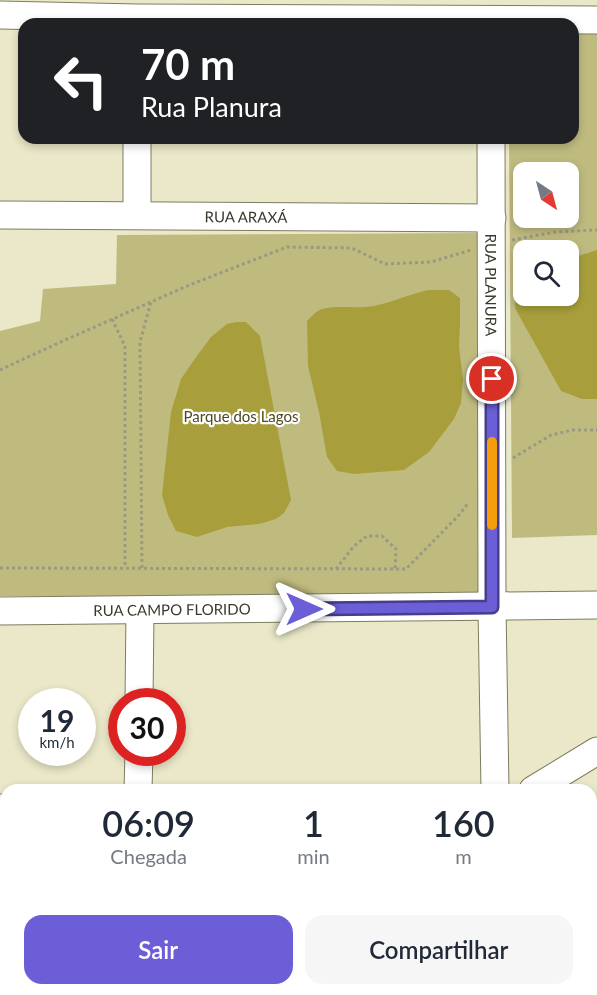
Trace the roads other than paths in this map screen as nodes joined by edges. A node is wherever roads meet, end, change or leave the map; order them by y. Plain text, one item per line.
1 (137, 14) edge
2 (491, 14) edge
3 (0, 15) edge
4 (562, 18) edge
5 (579, 19) edge
6 (597, 20) edge
7 (137, 144) edge
8 (491, 144) edge
9 (0, 215) edge
10 (137, 215) junction
11 (492, 231) junction
12 (597, 605) edge
13 (492, 607) junction
14 (0, 611) edge
15 (140, 611) junction
16 (139, 688) edge
17 (597, 751) edge
18 (139, 766) edge
19 (138, 784) edge
20 (495, 784) edge
21 (543, 784) edge

1 - 2 street
1 - 3 street
2 - 4 street
5 - 6 street
7 - 10 street
8 - 11 street, RUA PLANURA
9 - 10 street, RUA ARAXÁ
10 - 11 street, RUA ARAXÁ
11 - 13 street, RUA PLANURA
12 - 13 street, RUA CAMPO FLORIDO
13 - 15 street, RUA CAMPO FLORIDO
13 - 20 street, RUA PLANURA
14 - 15 street, RUA CAMPO FLORIDO
15 - 16 street
17 - 21 street
18 - 19 street

